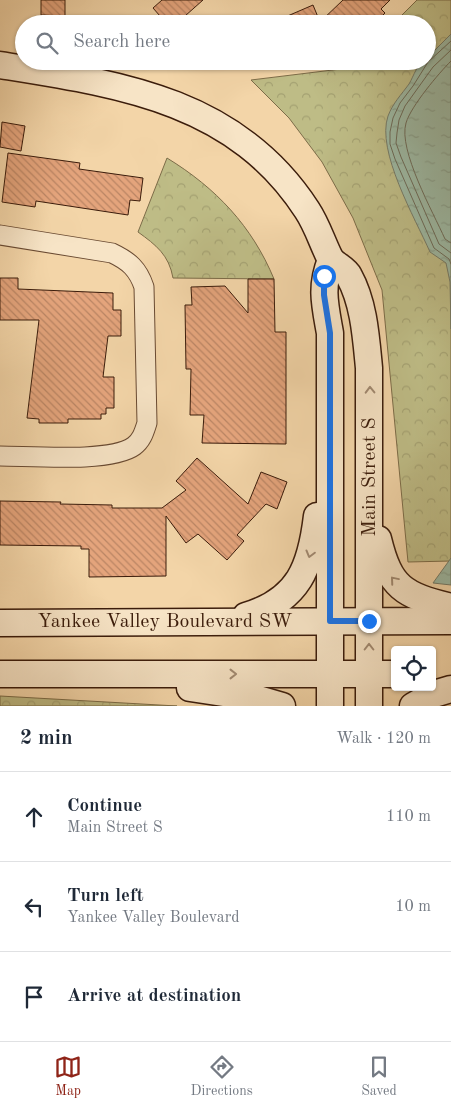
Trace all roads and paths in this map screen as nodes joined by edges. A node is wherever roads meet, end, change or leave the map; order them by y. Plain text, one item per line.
1 (0, 66) edge
2 (15, 68) edge
3 (27, 70) edge
4 (0, 235) edge
5 (331, 260) junction
6 (330, 401) junction
7 (0, 456) edge
8 (370, 508) junction
9 (451, 607) edge
10 (231, 621) junction
11 (330, 621) junction
12 (369, 621) junction
13 (451, 621) edge
14 (0, 623) edge
15 (330, 674) junction
16 (369, 674) junction
17 (391, 674) edge
18 (436, 674) edge
19 (0, 675) edge
20 (451, 676) edge
21 (451, 689) edge
22 (282, 706) edge
23 (330, 706) edge
24 (369, 706) edge
25 (413, 706) edge

1 - 2 main road, Main Street S
3 - 5 main road, Main Street S
4 - 7 street
5 - 6 main road, Main Street S
8 -> 5 main road, Main Street S
6 -> 10 main road
6 - 11 main road, Main Street S
9 -> 8 main road
8 - 12 main road, Main Street S
10 - 11 main road, Yankee Valley Boulevard SW
10 - 14 main road, Yankee Valley Boulevard SW
11 - 12 main road, Yankee Valley Boulevard SW
11 - 15 main road, Main Street S
12 - 13 main road, Yankee Valley Boulevard SW
16 -> 12 main road, Main Street S
15 - 16 main road
19 -> 15 main road
15 - 23 main road, Main Street S
16 - 17 main road
16 - 24 main road, Main Street S
18 - 20 main road
19 - 22 main road
21 - 25 main road

